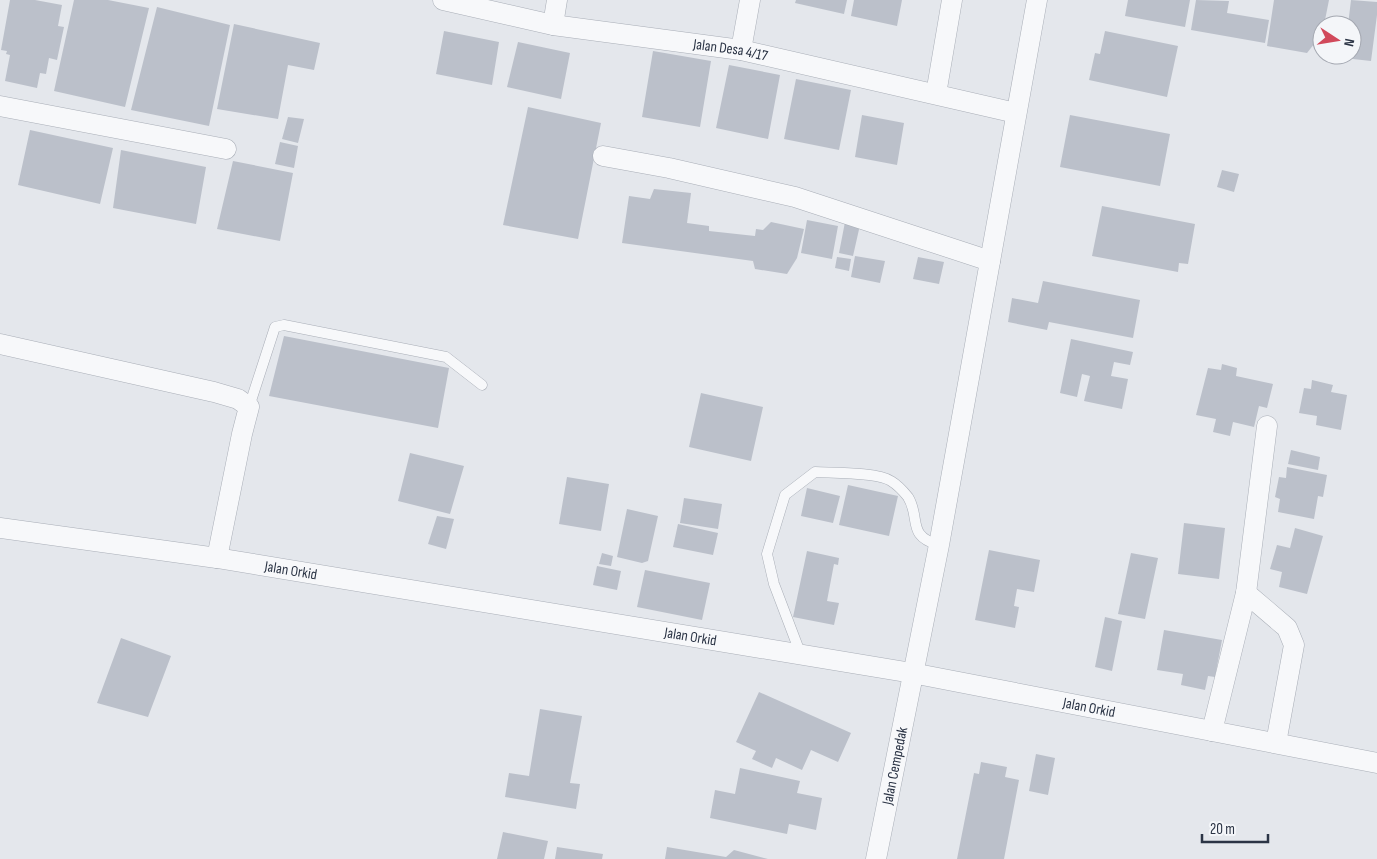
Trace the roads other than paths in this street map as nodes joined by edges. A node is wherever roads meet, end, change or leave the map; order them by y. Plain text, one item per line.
1 (443, 0) edge
2 (557, 0) edge
3 (750, 0) edge
4 (952, 0) edge
5 (1037, 0) edge
6 (552, 25) junction
7 (741, 50) junction
8 (936, 94) junction
9 (0, 106) edge
10 (1016, 113) junction
11 (226, 149) dead end
12 (603, 156) dead end
13 (990, 261) junction
14 (0, 344) edge
15 (482, 385) dead end
16 (249, 407) junction
17 (1268, 426) dead end
18 (0, 528) edge
19 (939, 544) junction
20 (217, 558) junction
21 (1246, 593) junction
22 (801, 655) junction
23 (912, 673) junction
24 (1212, 731) junction
25 (1276, 743) junction
26 (1377, 763) edge
27 (876, 859) edge

1 - 6 street, Jalan Desa 4/17
2 - 6 street
3 - 7 street
4 - 8 street
5 - 10 street, Jalan Cempedak
6 - 7 street, Jalan Desa 4/17
7 - 8 street, Jalan Desa 4/17
8 - 10 street, Jalan Desa 4/17
9 - 11 street
10 - 13 street, Jalan Cempedak
12 - 13 street
13 - 19 street, Jalan Cempedak
14 - 16 street
15 - 16 lane
16 - 20 street
17 - 21 street
18 - 20 street, Jalan Orkid
19 - 22 lane
19 - 23 street, Jalan Cempedak
20 - 22 street, Jalan Orkid
21 - 24 street
21 - 25 street
22 - 23 street, Jalan Orkid
23 - 24 street, Jalan Orkid
23 - 27 street, Jalan Cempedak
24 - 25 street, Jalan Orkid
25 - 26 street, Jalan Orkid

